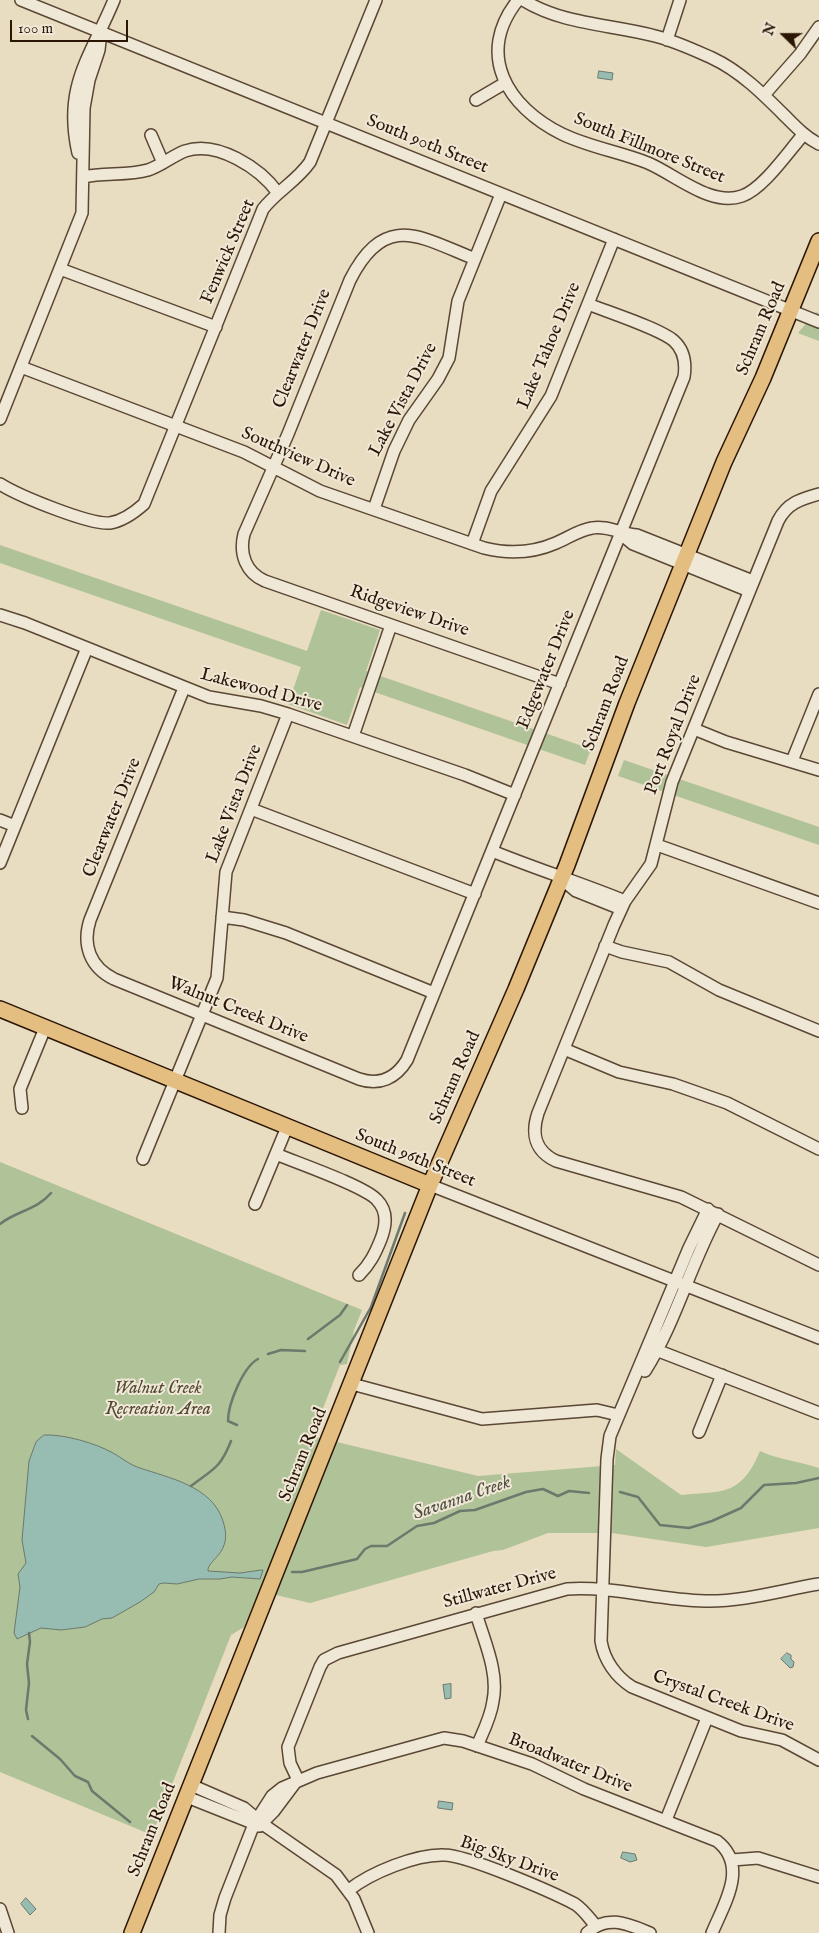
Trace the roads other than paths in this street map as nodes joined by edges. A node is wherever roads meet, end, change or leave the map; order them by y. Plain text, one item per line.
1 (20, 0) edge
2 (114, 0) edge
3 (376, 0) edge
4 (518, 0) edge
5 (523, 0) edge
6 (680, 0) edge
7 (819, 27) edge
8 (101, 32) junction
9 (667, 40) junction
10 (505, 83) junction
11 (764, 95) junction
12 (476, 100) dead end
13 (326, 122) junction
14 (151, 135) dead end
15 (803, 135) junction
16 (819, 144) edge
17 (163, 163) junction
18 (83, 177) junction
19 (278, 193) junction
20 (501, 194) junction
21 (614, 239) junction
22 (819, 241) edge
23 (476, 259) junction
24 (60, 269) junction
25 (588, 304) junction
26 (791, 311) junction
27 (819, 322) edge
28 (216, 328) junction
29 (21, 367) junction
30 (0, 419) edge
31 (177, 426) junction
32 (273, 467) junction
33 (0, 484) edge
34 (819, 494) edge
35 (374, 509) junction
36 (621, 534) junction
37 (472, 544) junction
38 (685, 559) junction
39 (249, 570) joint
40 (751, 586) junction
41 (0, 616) edge
42 (392, 625) junction
43 (87, 648) junction
44 (560, 684) junction
45 (184, 688) junction
46 (819, 694) edge
47 (288, 714) junction
48 (694, 729) junction
49 (353, 736) junction
50 (792, 761) junction
51 (819, 770) edge
52 (515, 795) junction
53 (251, 809) junction
54 (0, 820) edge
55 (15, 826) junction
56 (656, 845) junction
57 (492, 851) junction
58 (0, 863) edge
59 (561, 879) junction
60 (475, 894) junction
61 (819, 903) edge
62 (623, 905) junction
63 (222, 917) junction
64 (605, 946) junction
65 (93, 962) joint
66 (434, 993) junction
67 (0, 1009) edge
68 (202, 1015) junction
69 (45, 1028) junction
70 (819, 1031) edge
71 (564, 1049) junction
72 (175, 1081) junction
73 (374, 1082) joint
74 (22, 1108) dead end
75 (287, 1126) junction
76 (819, 1149) edge
77 (276, 1154) junction
78 (143, 1159) dead end
79 (430, 1185) junction
80 (255, 1204) dead end
81 (713, 1212) junction
82 (819, 1265) edge
83 (359, 1275) dead end
84 (680, 1283) junction
85 (819, 1338) edge
86 (653, 1349) junction
87 (722, 1375) junction
88 (352, 1384) junction
89 (819, 1413) edge
90 (618, 1415) junction
91 (699, 1432) dead end
92 (819, 1584) edge
93 (602, 1589) junction
94 (476, 1613) junction
95 (707, 1718) junction
96 (477, 1746) junction
97 (819, 1760) edge
98 (298, 1780) junction
99 (189, 1791) junction
100 (666, 1820) junction
101 (258, 1824) junction
102 (732, 1860) junction
103 (819, 1878) edge
104 (349, 1890) junction
105 (0, 1909) edge
106 (591, 1930) edge
107 (8, 1933) edge
108 (132, 1933) edge
109 (219, 1933) edge
110 (368, 1933) edge
111 (650, 1933) edge
112 (712, 1933) edge

1 - 8 street, South 90th Street
2 - 8 street
3 - 13 street, Fenwick Street
4 - 10 street, South Fillmore Street
5 - 9 street
6 - 9 street
7 - 11 street
8 - 13 street, South 90th Street
8 - 18 street
9 - 11 street
10 - 12 street
10 - 15 street, South Fillmore Street
11 - 15 street
13 - 19 street, Fenwick Street
13 - 20 street, South 90th Street
14 - 17 street
15 - 16 street
17 - 18 street
17 - 19 street
18 - 24 street
19 - 28 street, Fenwick Street
20 - 21 street, South 90th Street
20 - 23 street, Lake Vista Drive
21 - 25 street, Lake Tahoe Drive
21 - 26 street, South 90th Street
22 - 26 main road, Schram Road
23 - 32 street, Clearwater Drive
23 - 35 street, Lake Vista Drive
24 - 28 street
24 - 29 street
25 - 36 street, Edgewater Drive
25 - 37 street, Lake Tahoe Drive
26 - 27 street, South 90th Street
26 - 38 main road, Schram Road
28 - 31 street, Fenwick Street
29 - 30 street
29 - 31 street, Southview Drive
31 - 32 street, Southview Drive
31 - 33 street, Fenwick Street
32 - 35 street, Southview Drive
32 - 39 street, Clearwater Drive
34 - 40 street, Port Royal Drive
35 - 37 street, Southview Drive
36 - 37 street, Southview Drive
36 - 38 street, Southview Drive
36 - 44 street, Edgewater Drive
38 - 40 street, Southview Drive
38 - 59 main road, Schram Road
39 - 42 street, Ridgeview Drive
40 - 48 street, Port Royal Drive
41 - 43 street, Lakewood Drive
42 - 44 street, Ridgeview Drive
42 - 49 street
43 - 45 street, Lakewood Drive
43 - 55 street
44 - 52 street, Edgewater Drive
45 - 47 street, Lakewood Drive
45 - 65 street, Clearwater Drive
46 - 50 street
47 - 49 street, Lakewood Drive
47 - 53 street, Lake Vista Drive
48 - 50 street
48 - 56 street, Port Royal Drive
49 - 52 street, Lakewood Drive
50 - 51 street
52 - 57 street, Edgewater Drive
53 - 60 street
53 - 63 street, Lake Vista Drive
54 - 55 street
55 - 58 street
56 - 61 street
56 - 62 street, Port Royal Drive
57 - 59 street
57 - 60 street, Edgewater Drive
59 - 62 street
59 - 79 main road, Schram Road
60 - 66 street, Edgewater Drive
62 - 64 street, Port Royal Drive
63 - 66 street
63 - 68 street, Lake Vista Drive
64 - 70 street
64 - 71 street, Port Royal Drive
65 - 68 street, Walnut Creek Drive
66 - 73 street, Edgewater Drive
67 - 69 main road, South 96th Street
68 - 72 street, Lake Vista Drive
68 - 73 street, Walnut Creek Drive
69 - 72 main road, South 96th Street
69 - 74 street
71 - 76 street
71 - 81 street, Port Royal Drive
72 - 75 main road, South 96th Street
72 - 78 street, Lake Vista Drive
75 - 77 street
75 - 79 main road, South 96th Street
77 - 80 street
77 - 83 street
79 - 84 street, South 96th Street
79 - 88 main road, Schram Road
81 - 82 street
81 - 84 street, Crystal Creek Drive
84 - 85 street, South 96th Street
84 - 86 street, Crystal Creek Drive
86 - 87 street
86 - 90 street, Crystal Creek Drive
87 - 89 street
87 - 91 street
88 - 90 street
88 - 99 main road, Schram Road
90 - 93 street, Crystal Creek Drive
92 - 93 street, Stillwater Drive
93 - 94 street, Stillwater Drive
93 - 95 street, Crystal Creek Drive
94 - 96 street
94 - 98 street, Stillwater Drive
95 - 97 street, Crystal Creek Drive
95 - 100 street
96 - 98 street, Broadwater Drive
96 - 100 street, Broadwater Drive
98 - 101 street
99 - 101 street
99 - 108 main road, Schram Road
100 - 102 street, Broadwater Drive
101 - 104 street
101 - 109 street
102 - 103 street
102 - 112 street
104 - 106 street, Big Sky Drive
104 - 110 street
105 - 107 street
106 - 111 street, Big Sky Drive

